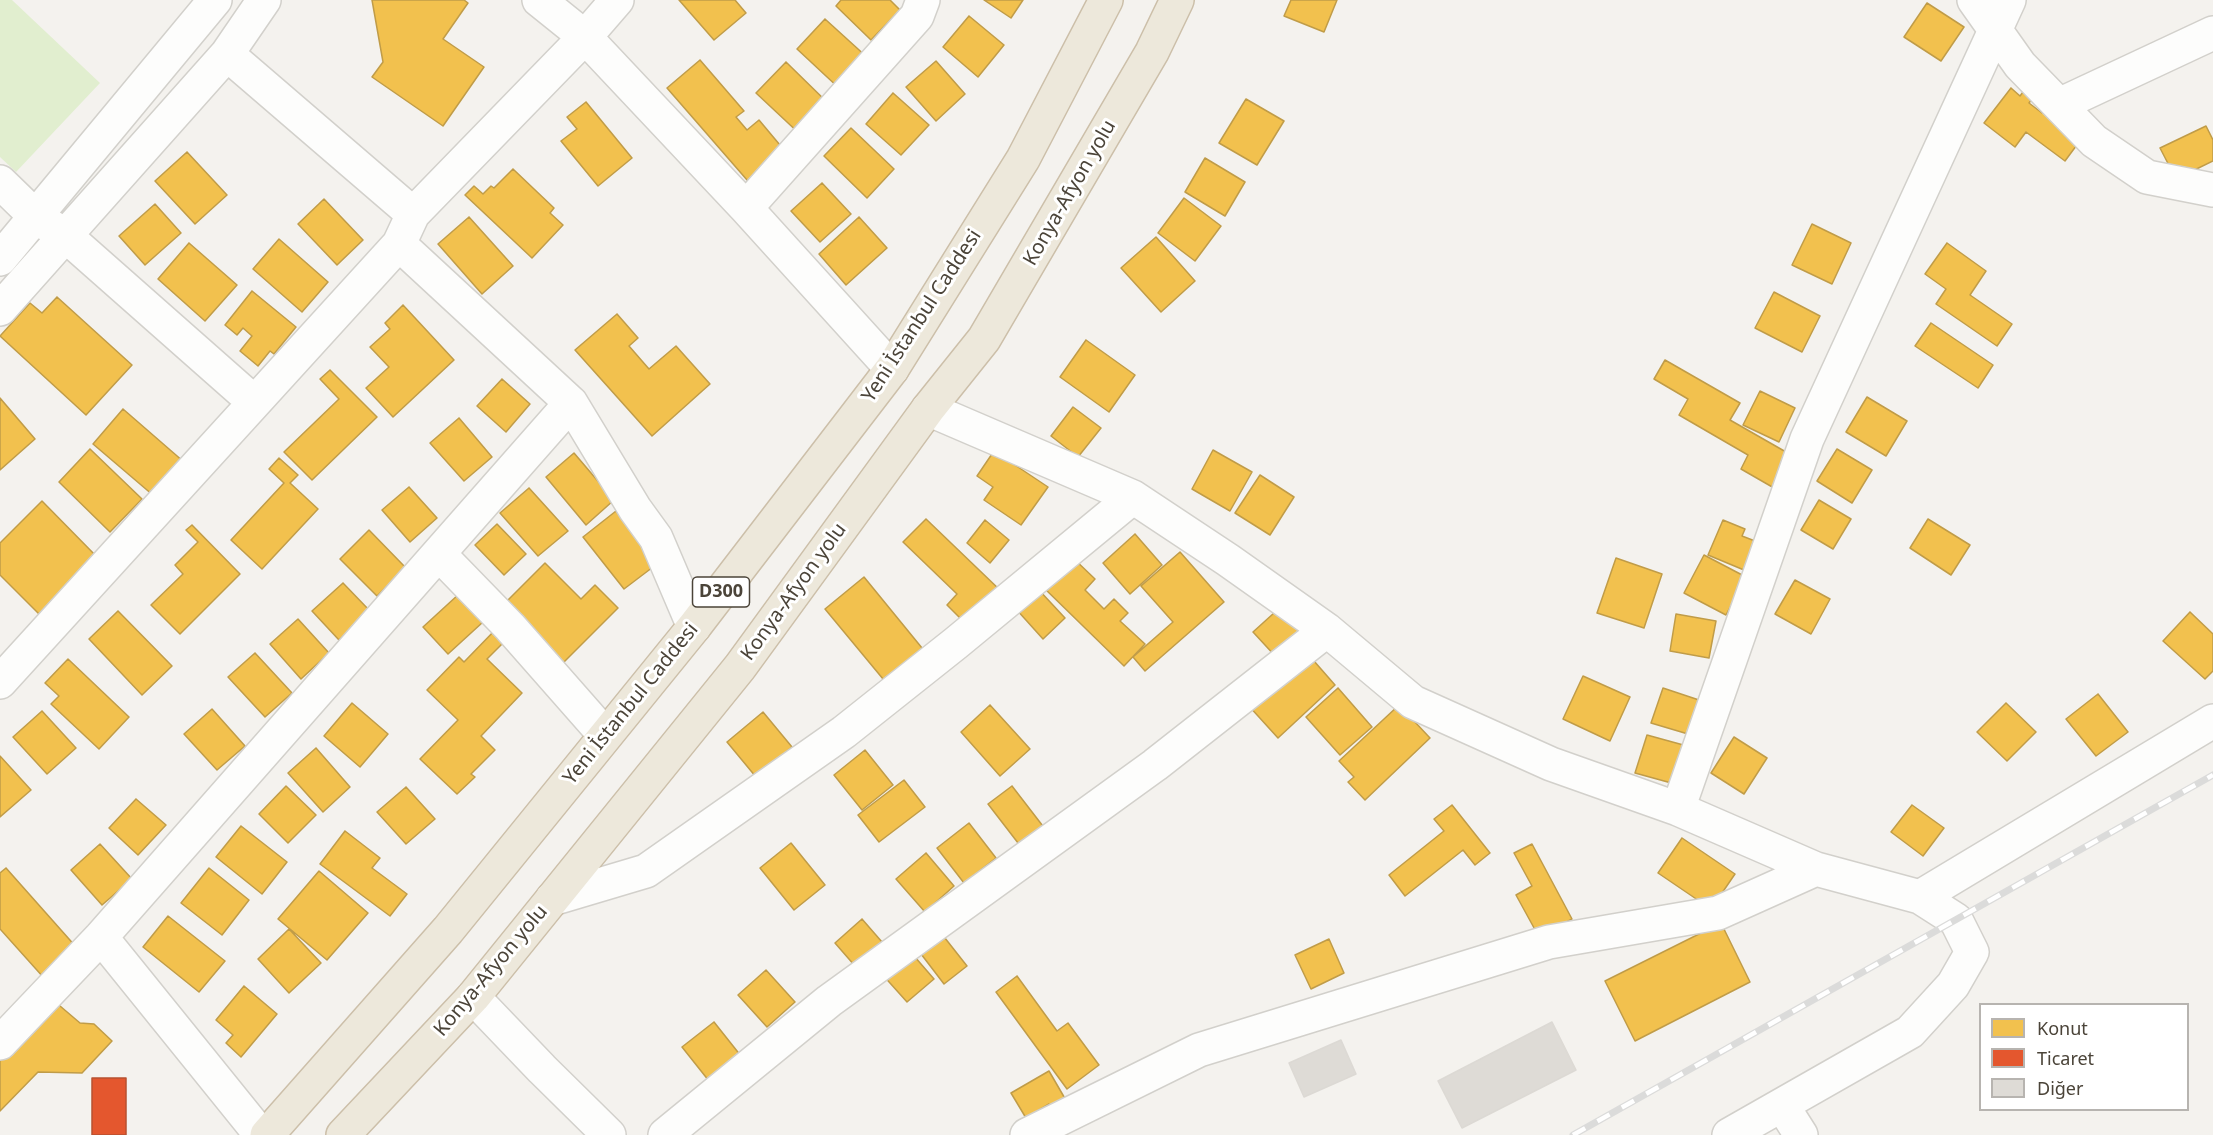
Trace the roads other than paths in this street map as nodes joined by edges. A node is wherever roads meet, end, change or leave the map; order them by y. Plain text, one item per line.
1 (215, 0) edge
2 (264, 0) edge
3 (539, 0) edge
4 (617, 0) edge
5 (923, 0) edge
6 (1106, 0) edge
7 (1177, 0) edge
8 (1974, 0) edge
9 (2008, 0) edge
10 (1996, 31) junction
11 (2213, 33) edge
12 (585, 37) junction
13 (227, 54) junction
14 (2059, 105) junction
15 (0, 182) edge
16 (2213, 190) edge
17 (746, 208) junction
18 (413, 214) junction
19 (36, 217) junction
20 (66, 236) junction
21 (399, 244) junction
22 (0, 259) edge
23 (0, 309) edge
24 (892, 369) junction
25 (254, 402) junction
26 (571, 403) junction
27 (928, 409) junction
28 (1133, 497) junction
29 (439, 554) junction
30 (694, 627) junction
31 (1327, 630) junction
32 (0, 682) edge
33 (2213, 721) edge
34 (604, 735) junction
35 (1678, 809) junction
36 (1816, 869) junction
37 (1920, 897) junction
38 (552, 899) junction
39 (101, 937) junction
40 (473, 997) junction
41 (0, 1043) edge
42 (1782, 1105) junction
43 (261, 1135) edge
44 (267, 1135) edge
45 (343, 1135) edge
46 (609, 1135) edge
47 (665, 1135) edge
48 (1027, 1135) edge
49 (1729, 1135) edge
50 (1801, 1135) edge

1 - 19 street
2 - 13 street
3 - 12 street
4 - 12 street
5 - 17 street
6 - 24 highway, Yeni İstanbul Caddesi / D300
7 - 27 highway, Konya-Afyon yolu / D300
8 - 10 street
9 - 10 street
10 - 14 street
10 - 35 street
11 - 14 street
12 - 17 street
12 - 18 street
13 - 18 street
13 - 20 street
14 - 16 street
15 - 19 street
17 - 24 street
18 - 21 street
19 - 20 street
19 - 22 street
20 - 23 street
20 - 25 street
21 - 25 street
21 - 26 street
24 - 30 highway, Yeni İstanbul Caddesi / D300
25 - 32 street
26 - 29 street
26 - 30 street
27 - 28 street
27 - 38 highway, Konya-Afyon yolu / D300
28 - 31 street
28 - 38 street
29 - 34 street
29 - 39 street
30 - 34 highway, Yeni İstanbul Caddesi / D300
31 - 35 street
31 - 47 street
33 - 37 street
34 - 44 highway, Yeni İstanbul Caddesi / D300
35 - 36 street
36 - 37 street
36 - 48 street
37 - 42 street
38 - 40 highway, Konya-Afyon yolu / D300
39 - 41 street
39 - 43 street
40 - 45 highway, Konya-Afyon yolu / D300
40 - 46 street
42 - 49 street
42 - 50 street

